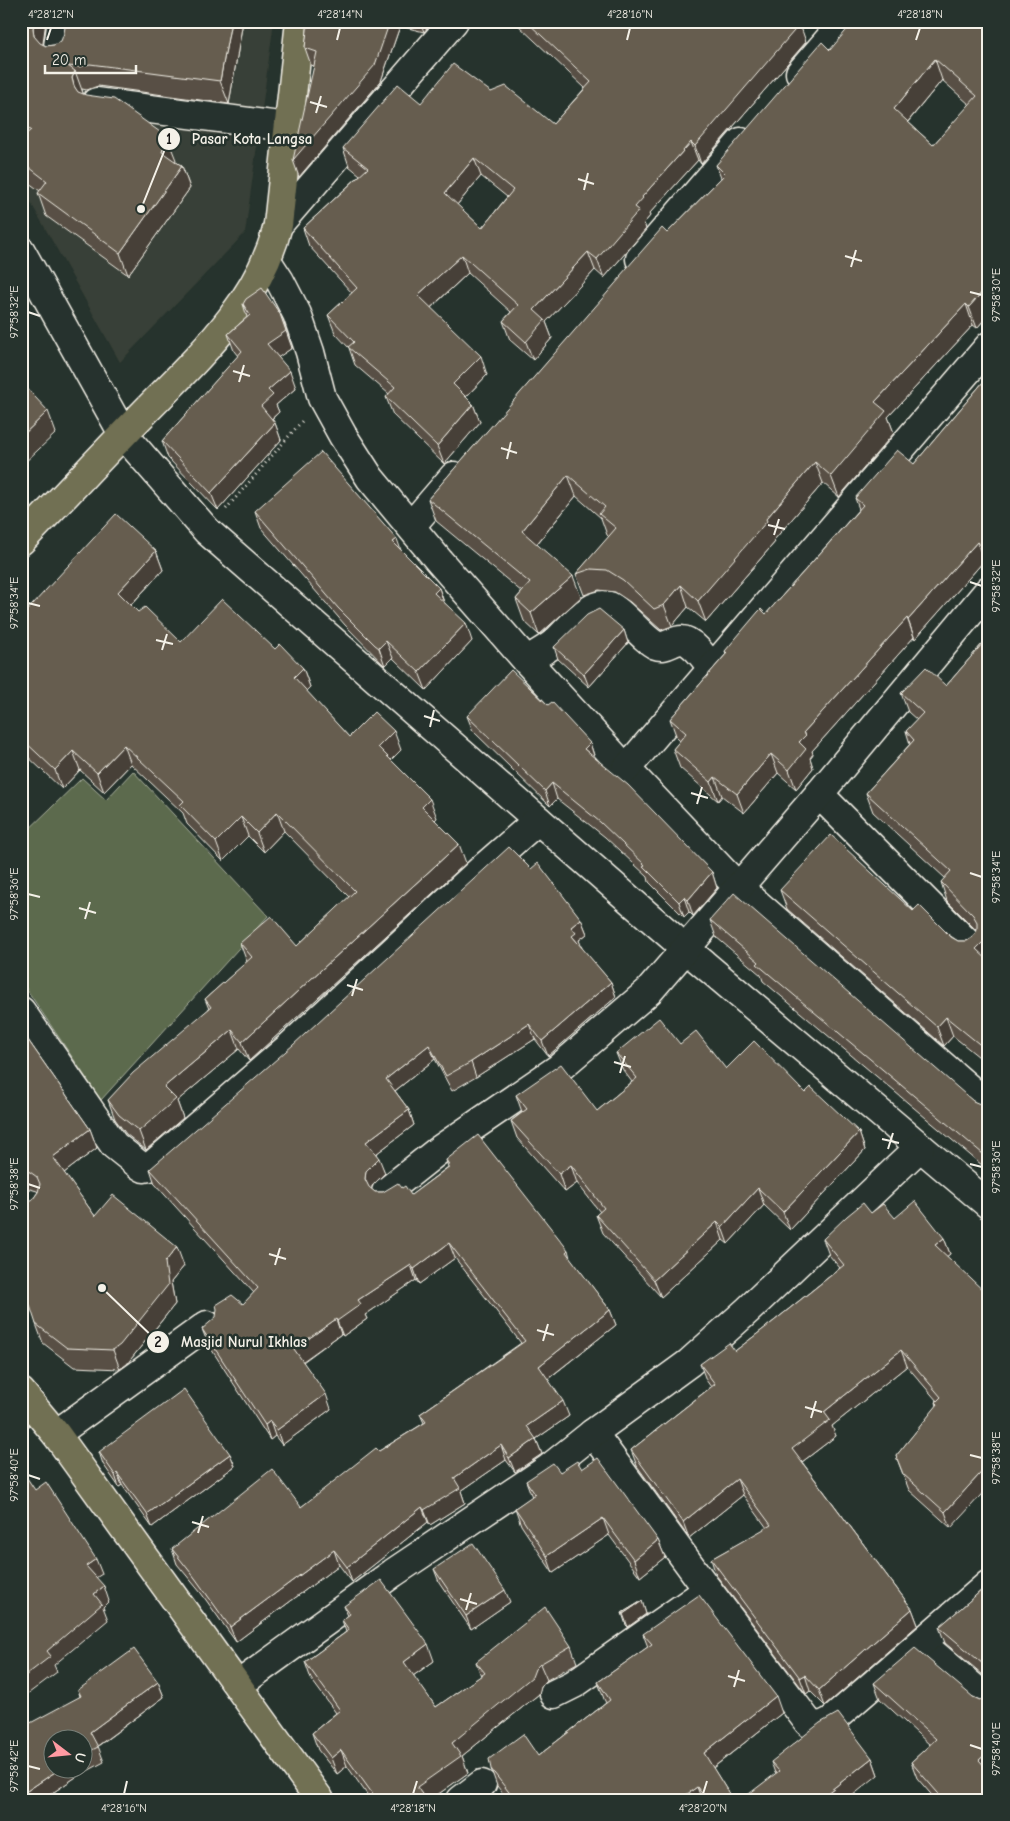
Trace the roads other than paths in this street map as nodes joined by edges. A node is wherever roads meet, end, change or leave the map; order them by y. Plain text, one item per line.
1 (62, 21) edge
2 (300, 21) edge
3 (454, 21) edge
4 (845, 21) edge
5 (57, 53) edge
6 (786, 89) edge
7 (96, 102) edge
8 (288, 127) junction
9 (754, 127) edge
10 (278, 225) junction
11 (21, 251) edge
12 (267, 261) junction
13 (625, 277) edge
14 (989, 346) edge
15 (124, 434) junction
16 (469, 458) edge
17 (411, 526) junction
18 (21, 541) edge
19 (989, 590) edge
20 (527, 661) junction
21 (712, 668) junction
22 (626, 768) junction
23 (819, 794) junction
24 (538, 820) junction
25 (738, 886) junction
26 (969, 945) edge
27 (686, 949) junction
28 (21, 1011) edge
29 (989, 1106) edge
30 (920, 1147) junction
31 (386, 1192) edge
32 (989, 1205) edge
33 (207, 1325) edge
34 (21, 1392) edge
35 (593, 1433) junction
36 (56, 1434) junction
37 (989, 1584) edge
38 (708, 1590) junction
39 (922, 1644) junction
40 (238, 1685) junction
41 (554, 1694) dead end
42 (989, 1701) edge
43 (320, 1800) edge

1 - 5 street
2 - 8 main road
3 - 10 street
4 - 6 street
7 - 8 street
8 - 10 main road
9 - 13 street
10 - 12 main road
11 - 15 street
12 - 15 main road
12 - 17 street
14 - 21 street
15 - 18 main road
15 - 24 street
16 - 17 street
17 - 20 street
19 - 23 street
20 - 21 street
20 - 22 street
21 - 22 street
22 - 25 street
23 - 25 street
23 - 26 street
24 - 27 street
24 - 28 street
25 - 27 street
25 - 29 street
27 - 30 street
27 - 31 street
30 - 32 street
30 - 35 street
33 - 36 street
34 - 36 main road
35 - 38 street
35 - 40 street
36 - 40 main road
37 - 39 street
38 - 39 street
38 - 41 street
39 - 42 street
40 - 43 main road

